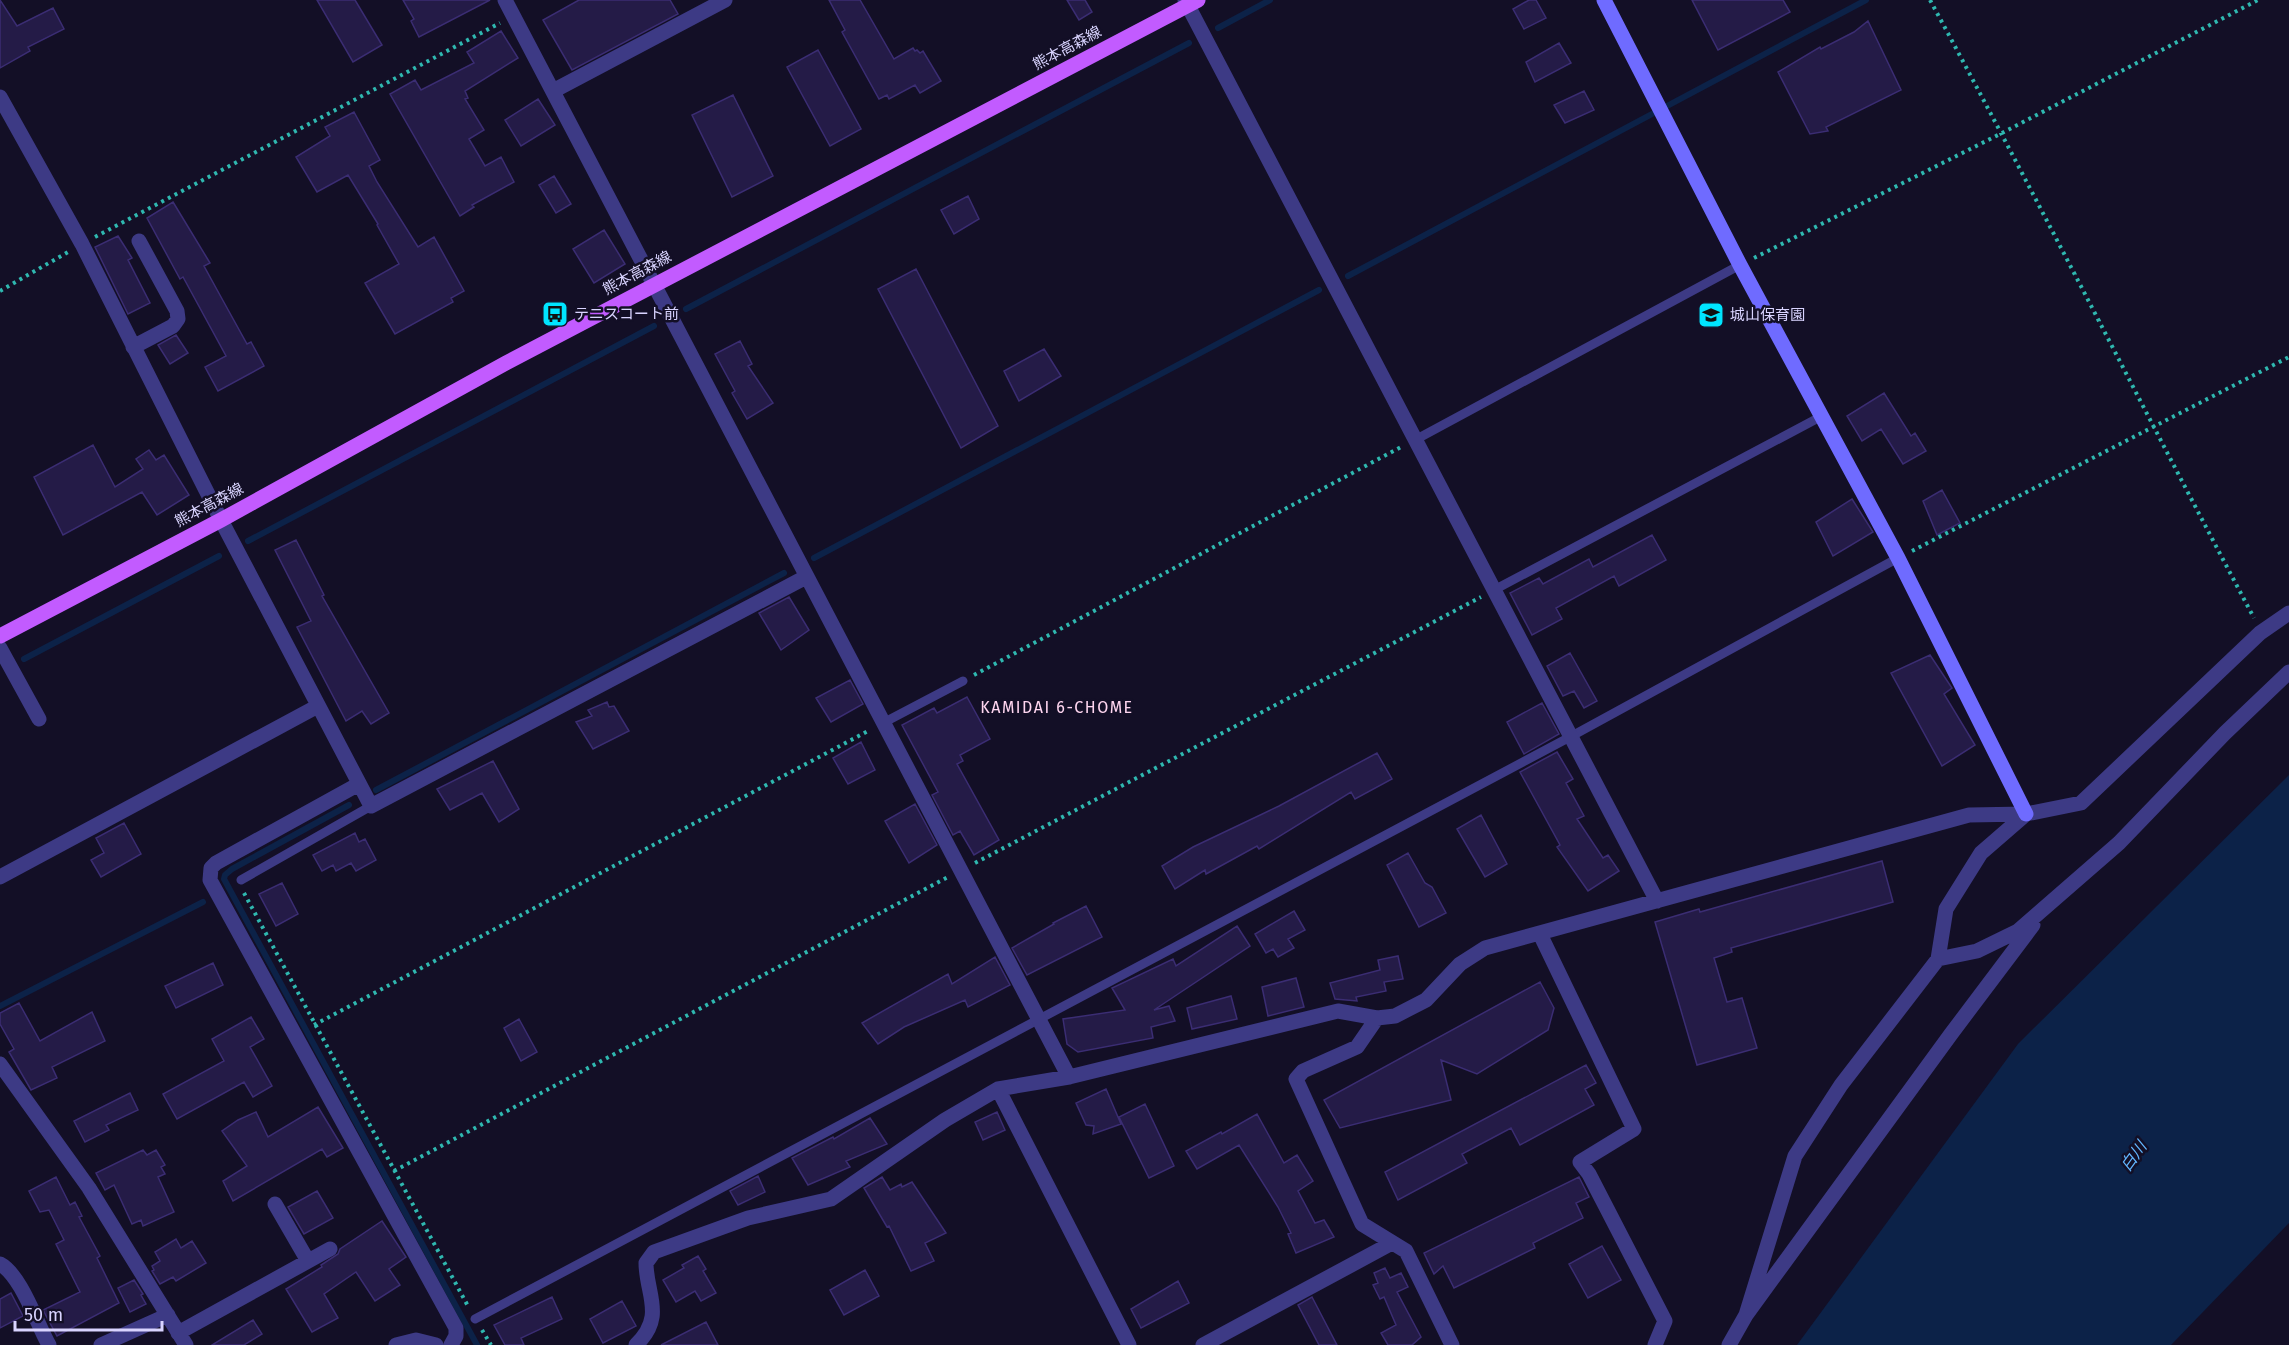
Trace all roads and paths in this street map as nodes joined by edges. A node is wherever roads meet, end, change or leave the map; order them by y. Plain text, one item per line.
1 (505, 0) edge
2 (725, 0) edge
3 (1604, 0) edge
4 (1930, 0) edge
5 (2258, 0) edge
6 (1190, 2) edge
7 (513, 15) junction
8 (553, 91) junction
9 (0, 96) edge
10 (2002, 133) junction
11 (139, 241) dead end
12 (82, 244) junction
13 (1740, 266) junction
14 (653, 285) junction
15 (0, 291) edge
16 (133, 347) junction
17 (2289, 357) edge
18 (1822, 416) junction
19 (2152, 426) junction
20 (1415, 440) junction
21 (220, 520) junction
22 (1898, 558) junction
23 (806, 577) junction
24 (1494, 590) junction
25 (2289, 614) edge
26 (2255, 619) dead end
27 (0, 636) edge
28 (0, 648) edge
29 (2289, 672) edge
30 (963, 681) joint
31 (318, 706) junction
32 (39, 719) dead end
33 (883, 723) junction
34 (1570, 736) junction
35 (359, 784) junction
36 (370, 806) junction
37 (2026, 814) junction
38 (961, 870) junction
39 (0, 877) edge
40 (242, 880) joint
41 (1657, 902) junction
42 (2049, 905) junction
43 (1540, 934) junction
44 (1938, 959) junction
45 (1038, 1018) junction
46 (1377, 1018) junction
47 (314, 1025) junction
48 (0, 1064) edge
49 (1069, 1077) junction
50 (998, 1089) junction
51 (394, 1170) junction
52 (275, 1204) dead end
53 (1392, 1244) junction
54 (330, 1249) dead end
55 (308, 1261) junction
56 (0, 1264) edge
57 (1746, 1315) junction
58 (168, 1316) junction
59 (475, 1319) junction
60 (182, 1339) edge
61 (49, 1345) edge
62 (101, 1345) edge
63 (396, 1345) edge
64 (436, 1345) edge
65 (451, 1345) edge
66 (491, 1345) edge
67 (636, 1345) edge
68 (1129, 1345) edge
69 (1203, 1345) edge
70 (1452, 1345) edge
71 (1655, 1345) edge
72 (1729, 1345) edge

1 - 7 street
2 - 8 street
3 - 13 street
4 - 10 path
5 - 10 path
6 - 14 main road, 熊本高森線
6 - 20 street
7 - 8 street
7 - 12 path
8 - 14 street
9 - 12 street
10 - 13 path
10 - 19 path
11 - 16 street
12 - 15 path
12 - 16 street
13 - 18 street
13 - 20 lane
14 - 21 main road, 熊本高森線
14 - 23 street
16 - 21 street
17 - 19 path
18 - 22 street
18 - 24 lane
19 - 22 path
19 - 26 path
20 - 24 street
20 - 30 path
21 - 27 main road, 熊本高森線
21 - 31 street
22 - 34 lane
22 - 37 street
23 - 33 street
23 - 36 street
24 - 34 street
24 - 38 path
25 - 37 street
28 - 32 street
29 - 42 street
30 - 33 lane
31 - 35 street
31 - 39 street
33 - 38 street
33 - 47 path
34 - 41 street
34 - 45 lane
35 - 36 street
35 - 65 street
36 - 40 lane
37 - 41 street
37 - 44 street
38 - 45 street
38 - 51 path
40 - 47 path
41 - 43 street
42 - 44 street
42 - 57 street
43 - 46 street
43 - 71 street
44 - 57 street
45 - 49 street
45 - 59 lane
46 - 49 street
46 - 53 street
47 - 51 path
48 - 58 street
49 - 50 street
50 - 67 street
50 - 68 street
51 - 59 path
52 - 55 street
53 - 69 street
53 - 70 street
54 - 55 street
55 - 60 street
56 - 61 street
57 - 72 street
58 - 60 street
58 - 62 street
59 - 66 path
63 - 64 street

